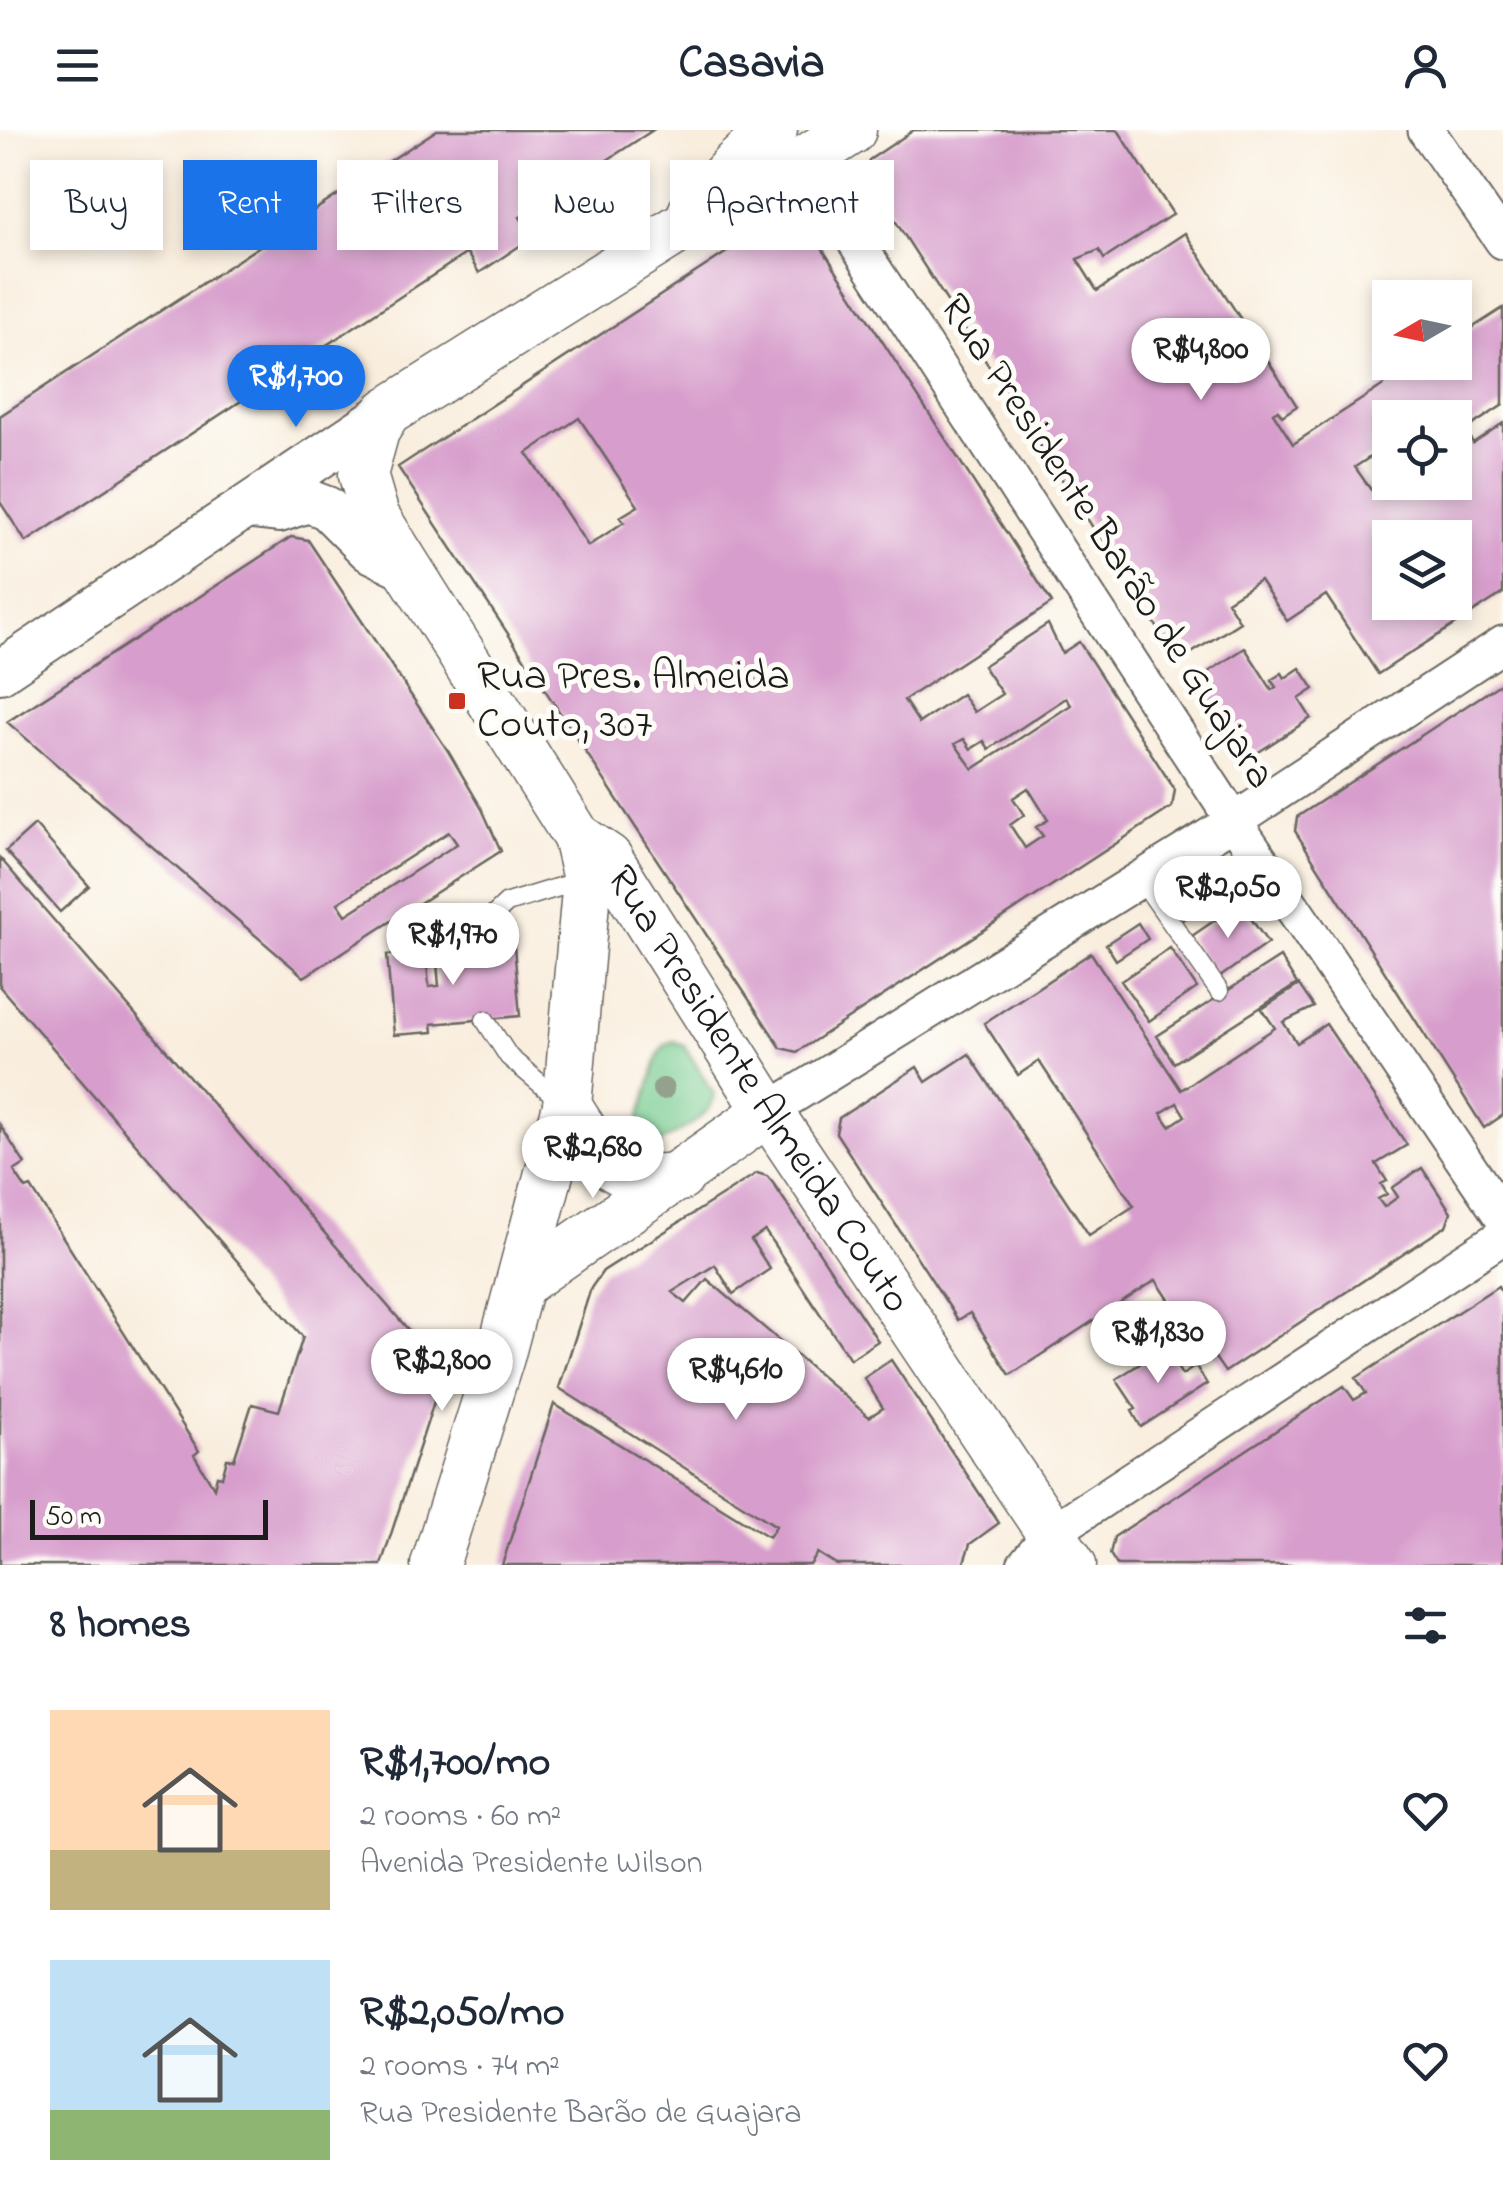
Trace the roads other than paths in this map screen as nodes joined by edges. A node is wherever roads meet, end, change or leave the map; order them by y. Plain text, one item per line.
1 (852, 130) edge
2 (1426, 130) edge
3 (788, 146) edge
4 (1503, 242) edge
5 (386, 412) junction
6 (247, 508) junction
7 (406, 568) junction
8 (1503, 644) edge
9 (0, 672) edge
10 (1234, 821) junction
11 (582, 858) junction
12 (1140, 879) junction
13 (476, 949) dead end
14 (1219, 991) dead end
15 (485, 1020) dead end
16 (568, 1106) junction
17 (768, 1111) junction
18 (680, 1177) junction
19 (1503, 1218) edge
20 (1503, 1236) edge
21 (521, 1284) junction
22 (1049, 1554) edge
23 (435, 1565) edge

1 - 3 main road
2 - 4 street
3 - 5 main road
3 - 10 street, Rua Presidente Barão de Guajara
5 - 6 street
5 - 7 main road, Rua Presidente Almeida Couto
6 - 7 street, Rua Presidente Almeida Couto
6 - 9 street
7 - 11 main road, Rua Presidente Almeida Couto
8 - 10 street
10 - 12 street
10 - 19 street, Rua Presidente Barão de Guajara
11 - 13 lane
11 - 16 main road
11 - 17 main road, Rua Presidente Almeida Couto
12 - 14 lane
12 - 17 street
15 - 16 lane
16 - 18 main road
16 - 21 main road
17 - 18 main road
17 - 22 main road, Rua Presidente Almeida Couto
18 - 21 main road
20 - 22 street
21 - 23 main road

